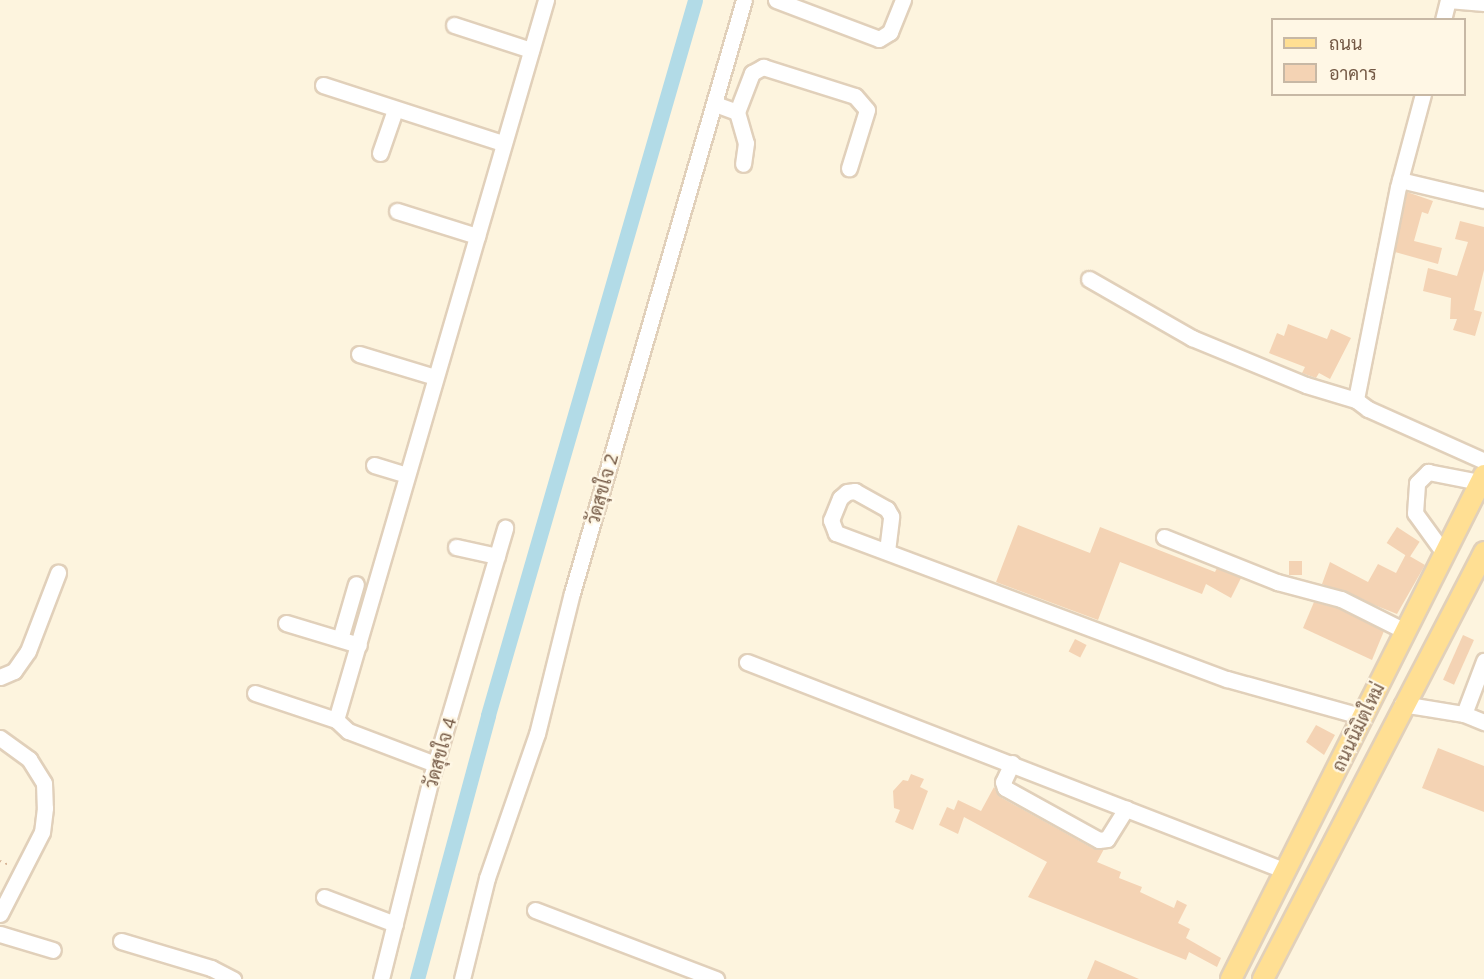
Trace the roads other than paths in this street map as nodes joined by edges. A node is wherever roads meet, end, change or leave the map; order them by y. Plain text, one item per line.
1 (546, 0) edge
2 (744, 0) edge
3 (776, 0) edge
4 (903, 0) edge
5 (1448, 0) edge
6 (1484, 3) edge
7 (1444, 18) edge
8 (454, 25) dead end
9 (531, 51) junction
10 (323, 85) dead end
11 (1422, 96) edge
12 (715, 104) junction
13 (395, 110) junction
14 (737, 112) junction
15 (503, 143) junction
16 (381, 153) dead end
17 (743, 164) dead end
18 (849, 168) dead end
19 (1400, 180) junction
20 (1484, 200) edge
21 (397, 211) dead end
22 (477, 236) junction
23 (1089, 279) dead end
24 (359, 354) dead end
25 (435, 377) junction
26 (1356, 400) junction
27 (1484, 461) edge
28 (374, 465) dead end
29 (407, 475) junction
30 (1482, 479) edge
31 (505, 528) dead end
32 (1164, 537) dead end
33 (456, 547) dead end
34 (887, 551) junction
35 (1484, 552) edge
36 (1444, 553) junction
37 (497, 556) junction
38 (58, 573) dead end
39 (356, 584) dead end
40 (286, 623) dead end
41 (1405, 631) junction
42 (340, 639) junction
43 (359, 645) junction
44 (1484, 661) edge
45 (747, 662) dead end
46 (0, 677) edge
47 (255, 693) dead end
48 (1402, 704) junction
49 (1464, 714) junction
50 (1364, 717) junction
51 (336, 720) junction
52 (1484, 722) edge
53 (0, 738) edge
54 (1012, 763) junction
55 (435, 764) junction
56 (1126, 808) junction
57 (1286, 871) junction
58 (324, 897) dead end
59 (535, 910) dead end
60 (0, 914) edge
61 (395, 924) junction
62 (0, 934) edge
63 (121, 941) dead end
64 (53, 950) dead end
65 (232, 979) edge
66 (381, 979) edge
67 (462, 979) edge
68 (716, 979) edge
69 (1231, 979) edge
70 (1263, 979) edge

1 - 9 street
2 - 12 street, วัดสุขใจ 2
3 - 4 street
5 - 6 street
5 - 7 street
8 - 9 street
9 - 15 street
10 - 13 street
11 - 19 street
12 - 14 street
12 - 67 street, วัดสุขใจ 2
13 - 15 street
13 - 16 street
14 - 17 street
14 - 18 street
15 - 22 street
19 - 20 street
19 - 26 street
21 - 22 street
22 - 25 street
23 - 26 street
24 - 25 street
25 - 29 street
26 - 27 street
28 - 29 street
29 - 43 street
30 - 36 main road, ถนนนิมิตใหม่
30 - 36 street
31 - 37 street, วัดสุขใจ 4
32 - 41 street
33 - 37 street
34 - 34 street
34 - 50 street
35 - 48 main road, ถนนนิมิตใหม่
36 - 41 main road, ถนนนิมิตใหม่
37 - 55 street, วัดสุขใจ 4
38 - 46 street
39 - 42 street
40 - 42 street
41 - 50 main road, ถนนนิมิตใหม่
42 - 43 street
43 - 51 street
44 - 49 street
45 - 54 street
47 - 51 street
48 - 49 street
48 - 70 main road, ถนนนิมิตใหม่
49 - 52 street
50 - 57 main road, ถนนนิมิตใหม่
51 - 55 street
53 - 60 street
54 - 56 street
54 - 56 street
55 - 61 street, วัดสุขใจ 4
56 - 57 street
57 - 69 main road, ถนนนิมิตใหม่
58 - 61 street
59 - 68 street
61 - 66 street, วัดสุขใจ 4
62 - 64 street
63 - 65 street

